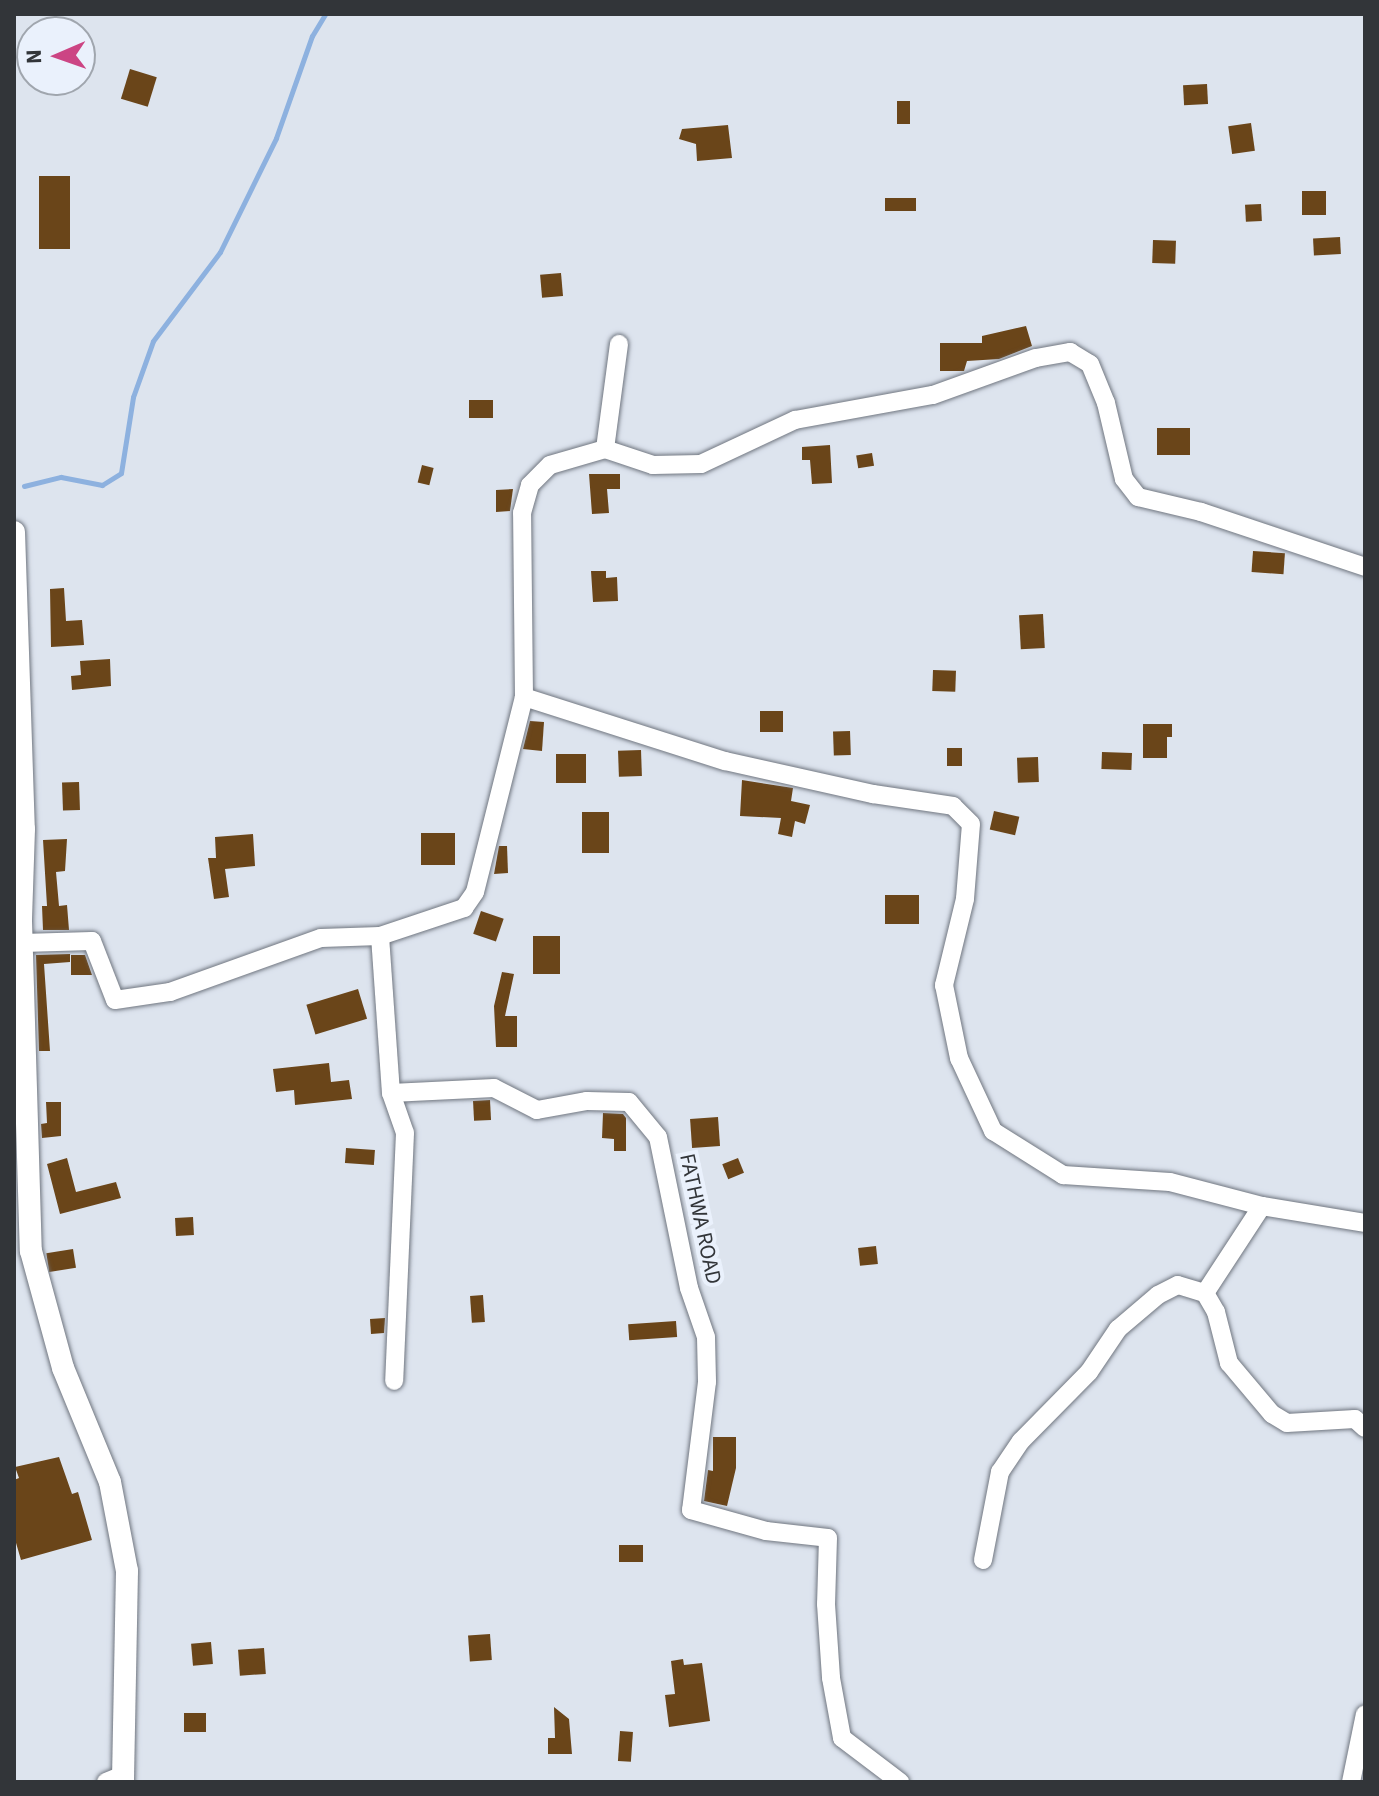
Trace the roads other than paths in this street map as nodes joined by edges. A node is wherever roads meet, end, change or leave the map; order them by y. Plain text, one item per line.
1 (619, 344) dead end
2 (605, 449) junction
3 (14, 532) edge
4 (1365, 567) edge
5 (524, 697) junction
6 (19, 928) edge
7 (380, 936) junction
8 (391, 1093) junction
9 (1262, 1206) junction
10 (1365, 1223) edge
11 (1205, 1293) junction
12 (394, 1381) dead end
13 (1365, 1428) edge
14 (983, 1560) dead end
15 (1365, 1714) edge
16 (117, 1780) edge
17 (900, 1782) edge
18 (1351, 1782) edge

1 - 2 street
2 - 4 street
2 - 5 street
3 - 6 main road
5 - 7 street
5 - 9 street
6 - 7 street
6 - 16 main road
7 - 8 street
8 - 12 street
8 - 17 street, FATHWA ROAD
9 - 10 street
9 - 11 street
11 - 13 street
11 - 14 street
15 - 18 street

